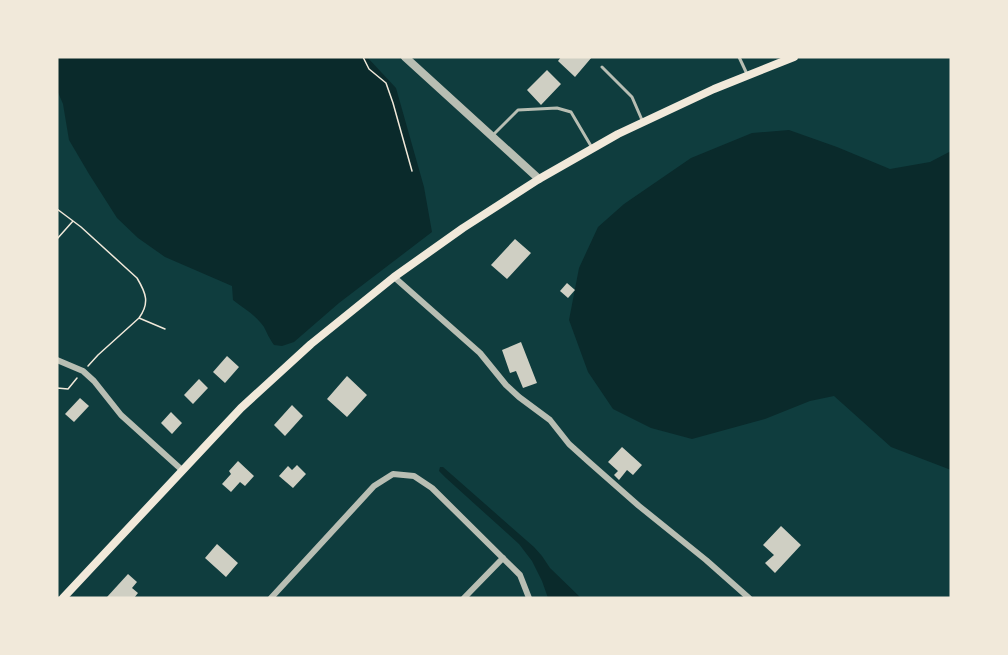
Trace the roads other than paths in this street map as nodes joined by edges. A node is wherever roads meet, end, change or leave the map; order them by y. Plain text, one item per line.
1 (405, 57) edge
2 (739, 57) edge
3 (794, 57) edge
4 (602, 68) dead end
5 (748, 75) junction
6 (643, 122) junction
7 (492, 136) junction
8 (593, 148) junction
9 (539, 179) junction
10 (394, 277) junction
11 (57, 360) edge
12 (182, 470) junction
13 (503, 558) junction
14 (63, 598) edge
15 (271, 598) edge
16 (464, 598) edge
17 (529, 598) edge
18 (749, 598) edge

1 - 7 street
2 - 5 lane
3 - 5 main road
4 - 6 lane
5 - 6 main road
6 - 8 main road
7 - 8 lane
7 - 9 street
8 - 9 main road
9 - 10 main road
10 - 12 main road
10 - 18 street
11 - 12 street
12 - 14 main road
13 - 15 street
13 - 16 street
13 - 17 street

